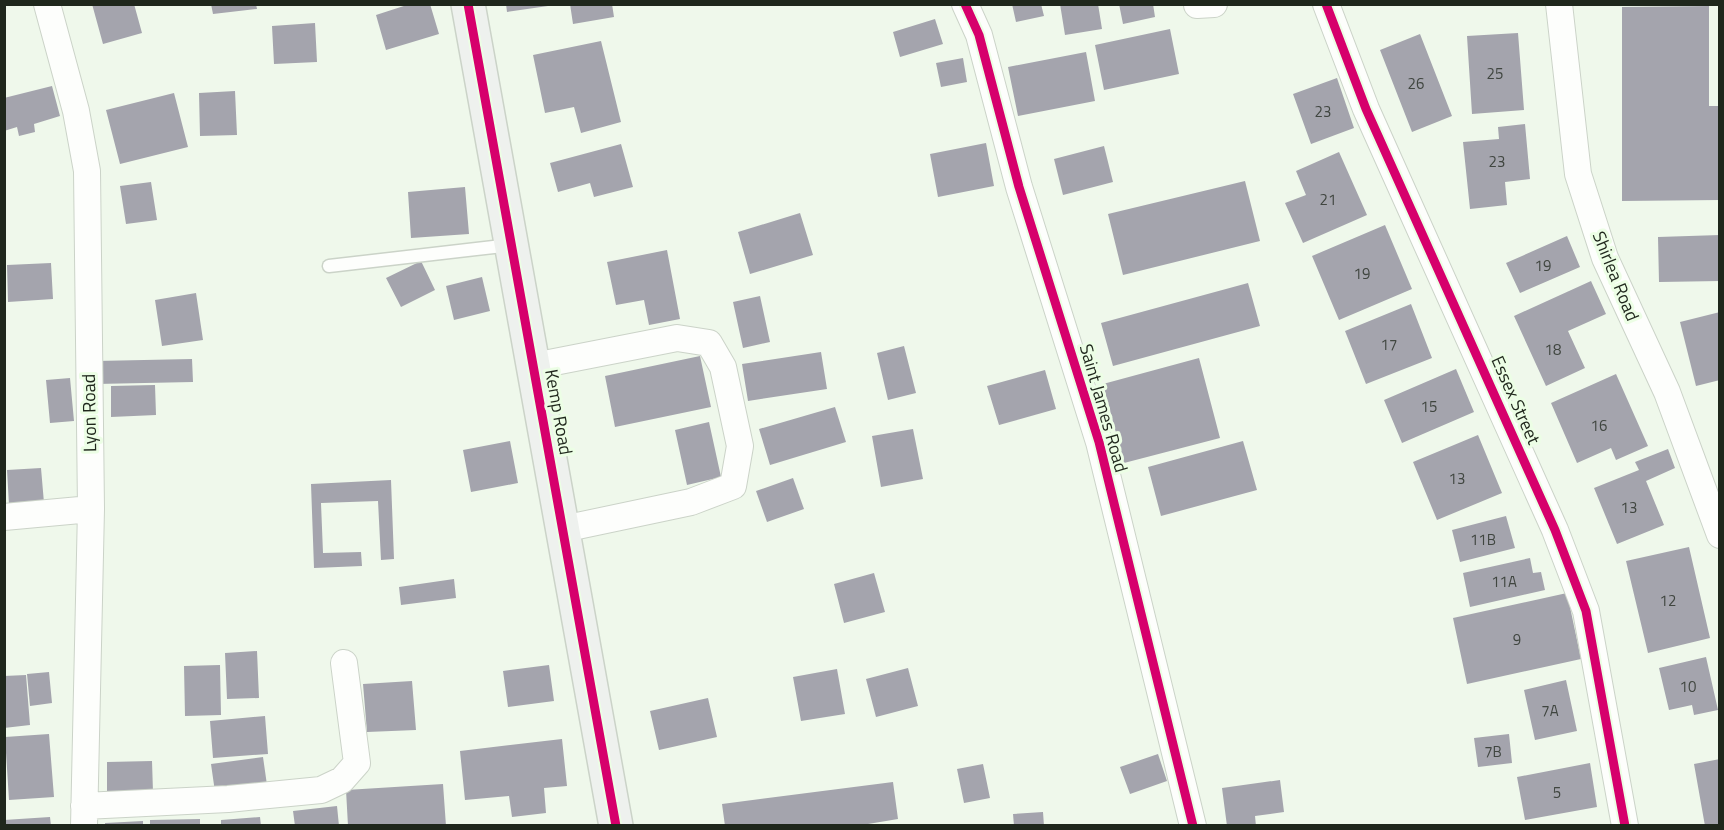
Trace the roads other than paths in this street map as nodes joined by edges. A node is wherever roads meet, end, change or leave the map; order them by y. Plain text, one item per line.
1 (47, 4) edge
2 (468, 4) edge
3 (965, 4) edge
4 (1326, 4) edge
5 (1558, 4) edge
6 (512, 245) junction
7 (329, 266) dead end
8 (534, 366) junction
9 (91, 509) junction
10 (4, 517) edge
11 (563, 529) junction
12 (1719, 535) edge
13 (344, 663) dead end
14 (84, 816) edge
15 (616, 825) edge
16 (1193, 825) edge
17 (1625, 825) edge

1 - 9 street, Lyon Road
2 - 6 street, Kemp Road
3 - 16 street, Saint James Road
4 - 17 street, Essex Street
5 - 12 street, Shirlea Road
6 - 7 lane
6 - 8 street, Kemp Road
8 - 11 street, Kemp Road
8 - 11 street
9 - 10 street
9 - 14 street, Lyon Road
11 - 15 street, Kemp Road
13 - 14 street

